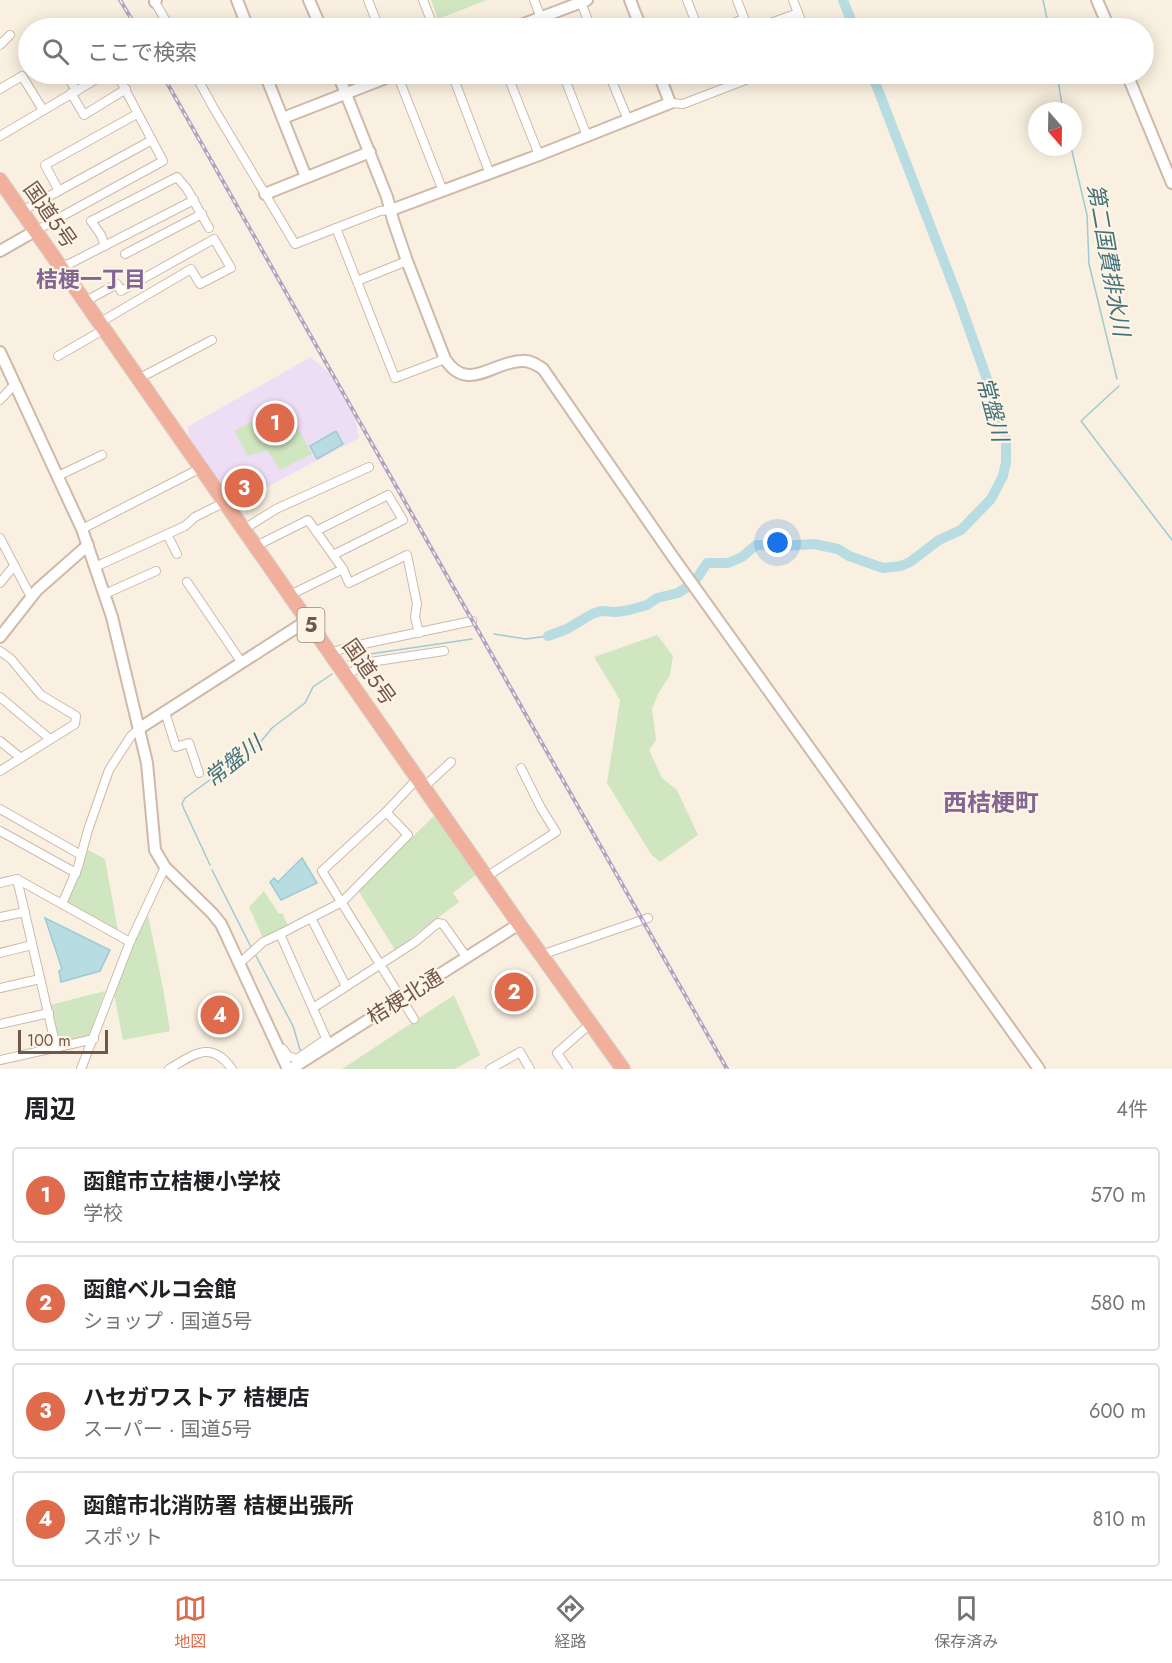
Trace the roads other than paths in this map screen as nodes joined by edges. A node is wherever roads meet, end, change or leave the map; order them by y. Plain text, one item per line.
1 (237, 0) edge
2 (309, 0) edge
3 (368, 0) edge
4 (423, 0) edge
5 (534, 0) edge
6 (630, 0) edge
7 (687, 0) edge
8 (737, 0) edge
9 (793, 0) edge
10 (1097, 0) edge
11 (156, 1) edge
12 (582, 1) edge
13 (798, 13) junction
14 (165, 18) edge
15 (244, 18) edge
16 (317, 18) edge
17 (375, 18) edge
18 (431, 18) edge
19 (541, 18) edge
20 (552, 18) edge
21 (588, 18) edge
22 (637, 18) edge
23 (694, 18) edge
24 (744, 18) edge
25 (785, 18) edge
26 (800, 18) edge
27 (1105, 18) edge
28 (10, 35) dead end
29 (0, 45) edge
30 (18, 78) edge
31 (27, 84) edge
32 (70, 84) edge
33 (88, 84) edge
34 (123, 84) edge
35 (201, 84) edge
36 (269, 84) edge
37 (342, 84) edge
38 (370, 84) edge
39 (401, 84) edge
40 (456, 84) edge
41 (511, 84) edge
42 (567, 84) edge
43 (613, 84) edge
44 (663, 84) edge
45 (735, 84) edge
46 (1131, 84) edge
47 (0, 89) edge
48 (126, 89) junction
49 (74, 92) junction
50 (346, 93) junction
51 (670, 103) junction
52 (43, 110) junction
53 (137, 114) junction
54 (282, 117) junction
55 (628, 120) junction
56 (0, 136) edge
57 (587, 136) junction
58 (152, 140) junction
59 (370, 152) junction
60 (538, 155) junction
61 (490, 174) junction
62 (306, 177) junction
63 (0, 180) edge
64 (1172, 183) edge
65 (59, 191) junction
66 (443, 191) junction
67 (265, 194) junction
68 (194, 200) junction
69 (391, 210) junction
70 (22, 211) junction
71 (202, 214) junction
72 (209, 228) dead end
73 (336, 228) junction
74 (35, 231) junction
75 (105, 246) junction
76 (0, 250) edge
77 (125, 254) dead end
78 (407, 261) junction
79 (60, 267) junction
80 (357, 280) junction
81 (84, 302) junction
82 (101, 327) junction
83 (212, 340) dead end
84 (0, 352) edge
85 (58, 356) dead end
86 (445, 359) junction
87 (138, 379) junction
88 (15, 384) junction
89 (0, 400) edge
90 (102, 455) dead end
91 (369, 467) dead end
92 (201, 468) junction
93 (58, 476) junction
94 (225, 502) junction
95 (82, 529) junction
96 (244, 529) junction
97 (316, 531) junction
98 (167, 534) junction
99 (0, 538) edge
100 (88, 545) junction
101 (256, 546) junction
102 (177, 554) dead end
103 (333, 555) junction
104 (14, 566) junction
105 (95, 567) junction
106 (343, 569) junction
107 (156, 571) dead end
108 (187, 582) dead end
109 (0, 583) edge
110 (105, 594) junction
111 (290, 595) junction
112 (31, 597) junction
113 (308, 620) junction
114 (472, 621) dead end
115 (419, 633) junction
116 (0, 638) edge
117 (0, 651) edge
118 (444, 651) dead end
119 (330, 653) junction
120 (242, 663) junction
121 (346, 675) junction
122 (0, 696) edge
123 (165, 712) junction
124 (140, 728) junction
125 (50, 739) junction
126 (0, 741) edge
127 (21, 758) junction
128 (451, 762) dead end
129 (521, 768) dead end
130 (0, 771) edge
131 (199, 773) dead end
132 (421, 783) junction
133 (0, 809) edge
134 (386, 812) junction
135 (0, 831) edge
136 (81, 855) junction
137 (165, 867) junction
138 (76, 873) junction
139 (486, 877) junction
140 (17, 879) junction
141 (0, 883) edge
142 (342, 902) junction
143 (62, 904) junction
144 (24, 912) junction
145 (0, 917) edge
146 (311, 918) junction
147 (648, 918) dead end
148 (519, 924) junction
149 (280, 934) junction
150 (130, 942) junction
151 (32, 945) junction
152 (0, 953) edge
153 (541, 955) junction
154 (467, 958) junction
155 (242, 962) junction
156 (380, 965) junction
157 (40, 979) junction
158 (346, 986) junction
159 (0, 988) edge
160 (401, 999) junction
161 (313, 1008) junction
162 (49, 1013) junction
163 (414, 1019) dead end
164 (0, 1024) edge
165 (590, 1024) junction
166 (94, 1039) junction
167 (326, 1043) junction
168 (56, 1047) junction
169 (0, 1060) edge
170 (565, 1068) edge
171 (81, 1069) edge
172 (169, 1069) edge
173 (232, 1069) edge
174 (290, 1069) edge
175 (490, 1069) edge
176 (530, 1069) edge
177 (623, 1069) edge
178 (1039, 1069) edge

1 - 15 street
2 - 16 street
3 - 17 street
4 - 18 street
5 - 19 street
6 - 22 street
7 - 23 street
8 - 24 street
9 - 13 street
10 - 27 street
11 - 14 street
12 - 20 street
12 - 21 street
13 - 25 street
13 - 26 street
28 - 29 street
30 - 47 street
31 - 52 street
32 - 49 street
33 - 49 street
34 - 48 street
35 - 67 street
36 - 54 street
37 - 50 street
38 - 50 street
39 - 66 street
40 - 61 street
41 - 60 street
42 - 57 street
43 - 55 street
44 - 51 street
45 - 51 street
46 - 64 street
48 - 49 street
48 - 53 street
49 - 52 street
50 - 54 street
50 - 59 street
51 - 55 street
52 - 56 street
53 - 58 street
53 - 65 street
54 - 62 street
55 - 57 street
57 - 60 street
58 - 65 street
58 - 74 street
59 - 62 street
59 - 69 street
60 - 61 street
61 - 66 street
62 - 67 street
63 - 70 highway, 国道5号 / 5
65 - 70 street
66 - 69 street
67 - 73 street
68 - 71 street
68 - 75 street
68 - 75 street
69 - 73 street
69 - 78 street
70 - 74 highway, 国道5号 / 5
71 - 72 street
71 - 77 street
73 - 80 street
74 - 76 street
74 - 79 highway, 国道5号 / 5
75 - 79 street
78 - 80 street
78 - 86 street
79 - 81 highway, 国道5号 / 5
80 - 86 street
81 - 82 highway, 国道5号 / 5
81 - 82 street
82 - 85 street
82 - 87 highway, 国道5号 / 5
83 - 87 street
84 - 88 street
86 - 178 street
87 - 92 highway, 国道5号 / 5
88 - 89 street
88 - 93 street
90 - 93 street
91 - 96 street
92 - 94 highway, 国道5号 / 5
92 - 95 street
93 - 95 street
94 - 96 highway, 国道5号 / 5
94 - 98 street
95 - 100 street
96 - 101 highway, 国道5号 / 5
97 - 101 street
97 - 103 street
97 - 103 street
98 - 102 street
98 - 105 street
99 - 104 street
100 - 105 street
100 - 112 street
101 - 111 highway, 国道5号 / 5
103 - 106 street
104 - 109 street
104 - 112 street
105 - 110 street
106 - 111 street
106 - 115 street
107 - 110 street
108 - 120 street
110 - 124 street
111 - 113 highway, 国道5号 / 5
112 - 116 street
113 - 119 highway, 国道5号 / 5
113 - 120 street
114 - 115 street
115 - 119 street
117 - 125 street
118 - 121 street
119 - 121 highway, 国道5号 / 5
120 - 123 street
121 - 132 highway, 国道5号 / 5
122 - 125 street
123 - 124 street
123 - 131 street
124 - 136 street
124 - 137 street
125 - 127 street
126 - 127 street
127 - 130 street
128 - 132 street
129 - 139 street
132 - 134 street
132 - 139 highway, 国道5号 / 5
133 - 136 street
134 - 142 street
134 - 142 street
135 - 138 street
136 - 138 street
137 - 150 street
137 - 155 street
138 - 143 street
139 - 148 highway, 国道5号 / 5
140 - 141 street
140 - 143 street
140 - 144 street
142 - 146 street
142 - 156 street
143 - 150 street
144 - 145 street
144 - 151 street
146 - 149 street
146 - 158 street
147 - 153 street
148 - 153 highway, 国道5号 / 5
148 - 154 street, 桔梗北通
149 - 155 street
149 - 161 street
150 - 166 street
151 - 152 street
151 - 157 street
153 - 165 highway, 国道5号 / 5
154 - 156 street
154 - 160 street, 桔梗北通
155 - 167 street
155 - 174 street
156 - 158 street
156 - 160 street
157 - 159 street
157 - 162 street
158 - 161 street
160 - 163 street
160 - 167 street, 桔梗北通
161 - 167 street
162 - 164 street
162 - 168 street
165 - 170 street
165 - 177 highway, 国道5号 / 5
166 - 168 street
166 - 171 street
167 - 174 street, 桔梗北通
168 - 169 street
172 - 173 street
175 - 176 street

